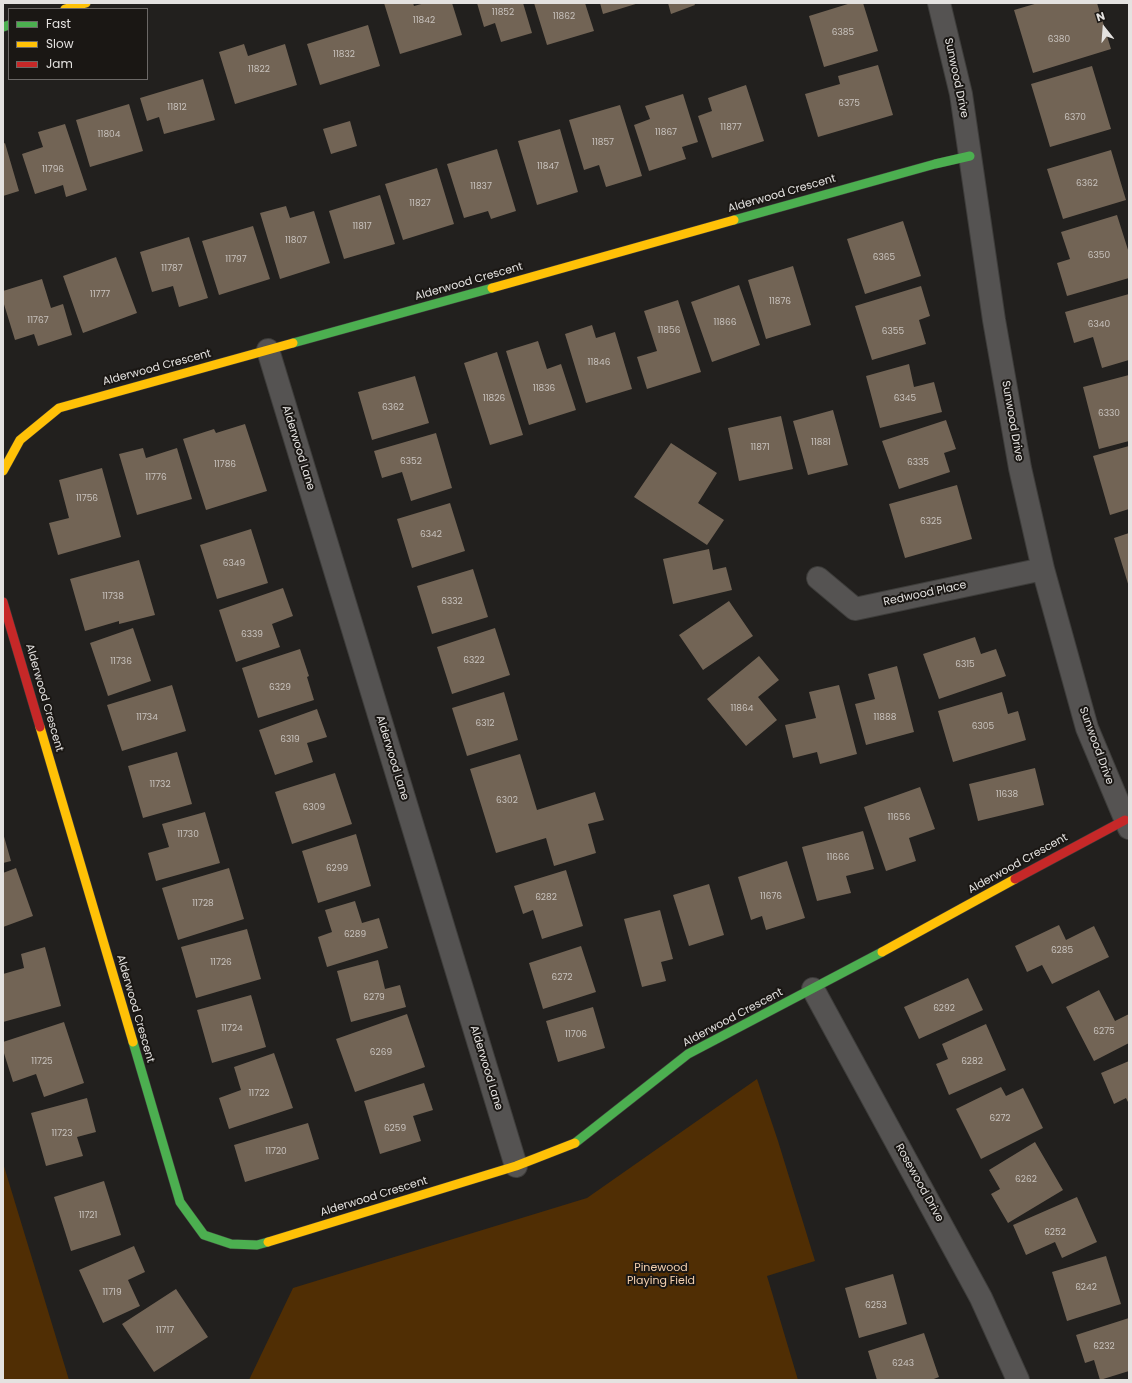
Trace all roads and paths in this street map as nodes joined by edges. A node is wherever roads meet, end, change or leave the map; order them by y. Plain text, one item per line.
1 (86, 3) edge
2 (939, 3) edge
3 (68, 8) edge
4 (970, 156) junction
5 (268, 350) junction
6 (3, 471) edge
7 (1043, 569) junction
8 (818, 578) dead end
9 (3, 602) edge
10 (1127, 824) edge
11 (813, 989) junction
12 (516, 1166) junction
13 (1018, 1380) edge

1 - 3 street
2 - 4 street, Sunwood Drive
4 - 5 street, Alderwood Crescent
4 - 7 street, Sunwood Drive
5 - 6 street, Alderwood Crescent
5 - 12 street, Alderwood Lane
7 - 8 street, Redwood Place
7 - 10 street, Sunwood Drive
9 - 12 street, Alderwood Crescent
10 - 11 street, Alderwood Crescent
11 - 12 street, Alderwood Crescent
11 - 13 street, Rosewood Drive

